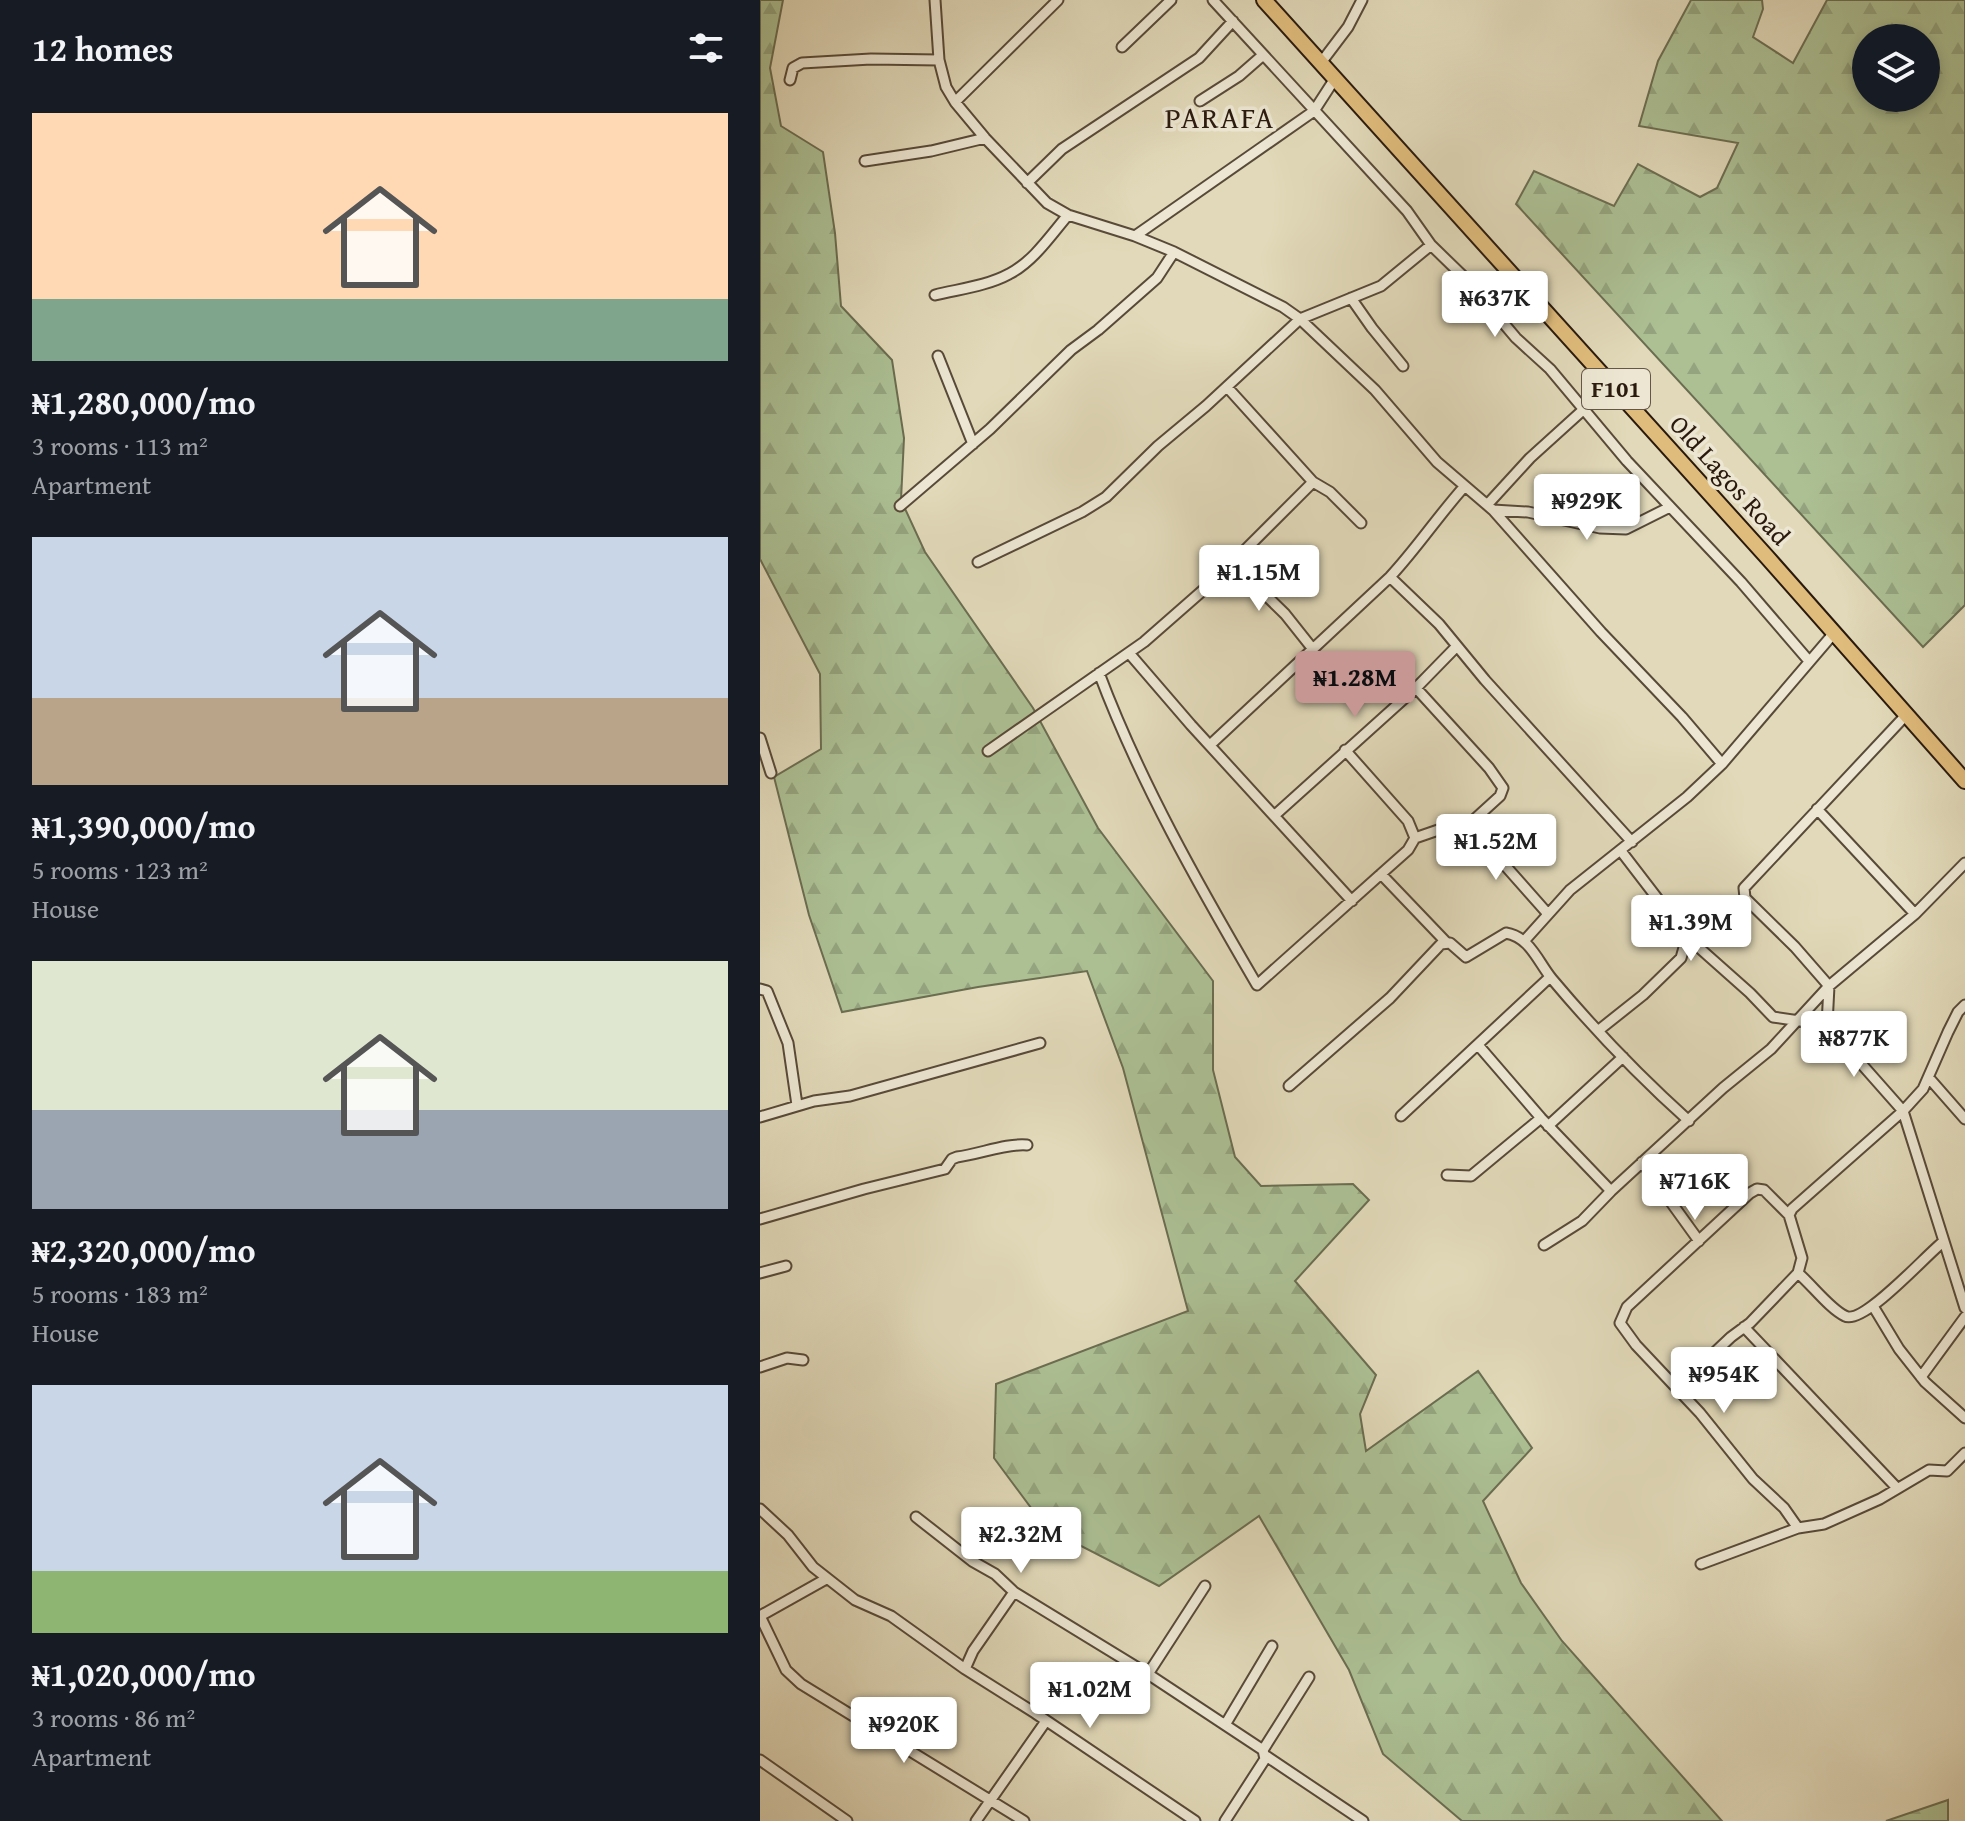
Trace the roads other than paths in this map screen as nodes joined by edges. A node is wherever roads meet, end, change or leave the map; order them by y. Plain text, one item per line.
1 (935, 0) edge
2 (1058, 0) edge
3 (1171, 0) edge
4 (1213, 0) edge
5 (1264, 0) edge
6 (1362, 0) edge
7 (1233, 21) junction
8 (1122, 47) dead end
9 (1263, 55) junction
10 (939, 60) junction
11 (1320, 64) junction
12 (790, 80) dead end
13 (1334, 80) junction
14 (1200, 101) dead end
15 (955, 102) junction
16 (1314, 111) junction
17 (985, 138) junction
18 (865, 161) dead end
19 (1027, 183) junction
20 (1068, 215) junction
21 (1135, 236) junction
22 (1431, 245) junction
23 (1174, 252) junction
24 (935, 295) dead end
25 (1351, 298) junction
26 (1300, 319) junction
27 (938, 356) dead end
28 (1403, 366) dead end
29 (1227, 387) junction
30 (1583, 410) junction
31 (973, 444) junction
32 (1313, 482) junction
33 (1464, 487) junction
34 (900, 506) dead end
35 (1670, 507) junction
36 (1490, 508) junction
37 (1361, 523) dead end
38 (1237, 559) junction
39 (978, 562) dead end
40 (1390, 577) junction
41 (1834, 633) junction
42 (1457, 646) junction
43 (1312, 648) junction
44 (1129, 653) junction
45 (1809, 661) junction
46 (1099, 673) junction
47 (1416, 688) junction
48 (1907, 714) junction
49 (760, 738) edge
50 (1210, 745) junction
51 (1345, 750) junction
52 (988, 751) dead end
53 (1722, 764) junction
54 (771, 773) dead end
55 (1965, 781) edge
56 (1817, 809) junction
57 (1275, 815) junction
58 (1466, 827) junction
59 (1415, 838) junction
60 (1632, 842) junction
61 (1621, 851) junction
62 (1965, 863) edge
63 (1381, 874) junction
64 (1352, 901) junction
65 (1548, 914) junction
66 (1915, 914) junction
67 (1687, 937) junction
68 (1525, 940) junction
69 (1446, 942) junction
70 (1703, 951) junction
71 (1681, 958) junction
72 (1550, 977) junction
73 (1829, 986) junction
74 (760, 989) edge
75 (1965, 1005) edge
76 (1795, 1022) junction
77 (1827, 1025) junction
78 (1599, 1030) junction
79 (1040, 1043) dead end
80 (1478, 1045) junction
81 (1623, 1057) junction
82 (1929, 1078) junction
83 (1289, 1086) dead end
84 (797, 1105) junction
85 (1903, 1111) junction
86 (1401, 1116) dead end
87 (760, 1117) edge
88 (1541, 1118) junction
89 (1965, 1119) edge
90 (1689, 1121) junction
91 (1548, 1126) junction
92 (1027, 1145) dead end
93 (1642, 1162) junction
94 (1447, 1175) dead end
95 (1611, 1191) junction
96 (1789, 1215) junction
97 (760, 1219) edge
98 (1699, 1241) junction
99 (1943, 1242) junction
100 (1544, 1245) dead end
101 (786, 1266) dead end
102 (760, 1273) edge
103 (1798, 1273) junction
104 (1873, 1306) junction
105 (1965, 1308) edge
106 (1965, 1317) edge
107 (1744, 1327) junction
108 (803, 1360) dead end
109 (760, 1367) edge
110 (1921, 1377) junction
111 (1677, 1388) junction
112 (1965, 1418) edge
113 (1965, 1453) edge
114 (1897, 1488) junction
115 (760, 1509) edge
116 (916, 1517) dead end
117 (1798, 1528) junction
118 (1701, 1564) dead end
119 (826, 1579) junction
120 (1205, 1586) dead end
121 (1014, 1592) junction
122 (760, 1616) edge
123 (1272, 1646) dead end
124 (965, 1669) junction
125 (1148, 1674) junction
126 (1309, 1677) dead end
127 (1046, 1721) junction
128 (1225, 1725) junction
129 (1265, 1753) junction
130 (760, 1760) edge
131 (990, 1800) junction
132 (847, 1821) edge
133 (976, 1821) edge
134 (1024, 1821) edge
135 (1195, 1821) edge
136 (1225, 1821) edge
137 (1363, 1821) edge

1 - 10 street
2 - 15 street
3 - 8 street
4 - 7 street
5 - 11 main road, Old Lagos Road / F101
6 - 11 street
7 - 9 street
7 - 19 street
9 - 14 street
9 - 16 street
10 - 12 street
10 - 15 street
11 - 13 main road, Old Lagos Road / F101
13 - 16 street
13 - 41 main road, Old Lagos Road / F101
15 - 17 street
16 - 21 street
16 - 22 street
17 - 18 street
17 - 19 street
19 - 20 street
20 - 21 street
20 - 24 street
21 - 23 street
22 - 25 street
22 - 30 street
23 - 26 street
23 - 31 street
25 - 26 street
25 - 28 street
26 - 29 street
26 - 33 street
27 - 31 street
29 - 32 street
29 - 39 street
30 - 35 street
30 - 36 street
31 - 34 street
32 - 37 street
32 - 38 street
33 - 36 street
33 - 40 street
35 - 36 street
35 - 45 street
36 - 53 street
38 - 43 street
38 - 44 street
40 - 42 street
40 - 43 street
41 - 45 street
41 - 48 main road, Old Lagos Road / F101
42 - 47 street
42 - 60 street
43 - 50 street
44 - 46 street
44 - 50 street
45 - 53 street
46 - 52 street
46 - 64 street
47 - 51 street
47 - 58 street
48 - 55 main road, Old Lagos Road / F101
48 - 56 street
49 - 54 street
50 - 57 street
51 - 57 street
51 - 59 street
53 - 60 street
56 - 66 street
56 - 73 street
57 - 64 street
58 - 59 street
58 - 65 street
59 - 63 street
60 - 61 street
61 - 65 street
61 - 67 street
62 - 66 street
63 - 64 street
63 - 69 street
65 - 68 street
66 - 73 street
67 - 70 street
67 - 71 street
68 - 69 street
68 - 72 street
69 - 83 street
70 - 71 street
70 - 76 street
71 - 78 street
72 - 78 street
72 - 80 street
73 - 76 street
73 - 77 street
74 - 84 street
75 - 82 street
76 - 77 street
76 - 90 street
77 - 85 street
78 - 81 street
79 - 84 street
80 - 86 street
80 - 88 street
81 - 90 street
81 - 91 street
82 - 85 street
82 - 89 street
84 - 87 street
85 - 96 street
85 - 99 street
88 - 91 street
88 - 94 street
90 - 93 street
91 - 95 street
92 - 97 street
93 - 95 street
93 - 98 street
95 - 100 street
96 - 98 street
96 - 103 street
98 - 111 street
99 - 104 street
99 - 105 street
101 - 102 street
103 - 104 street
103 - 107 street
104 - 110 street
106 - 110 street
107 - 111 street
107 - 114 street
108 - 109 street
110 - 112 street
111 - 117 street
113 - 114 street
114 - 117 street
115 - 119 street
116 - 121 street
117 - 118 street
119 - 122 street
119 - 124 street
120 - 125 street
121 - 124 street
121 - 125 street
122 - 131 street
123 - 128 street
124 - 127 street
125 - 128 street
126 - 129 street
127 - 131 street
127 - 135 street
128 - 129 street
129 - 136 street
129 - 137 street
130 - 132 street
131 - 133 street
131 - 134 street

